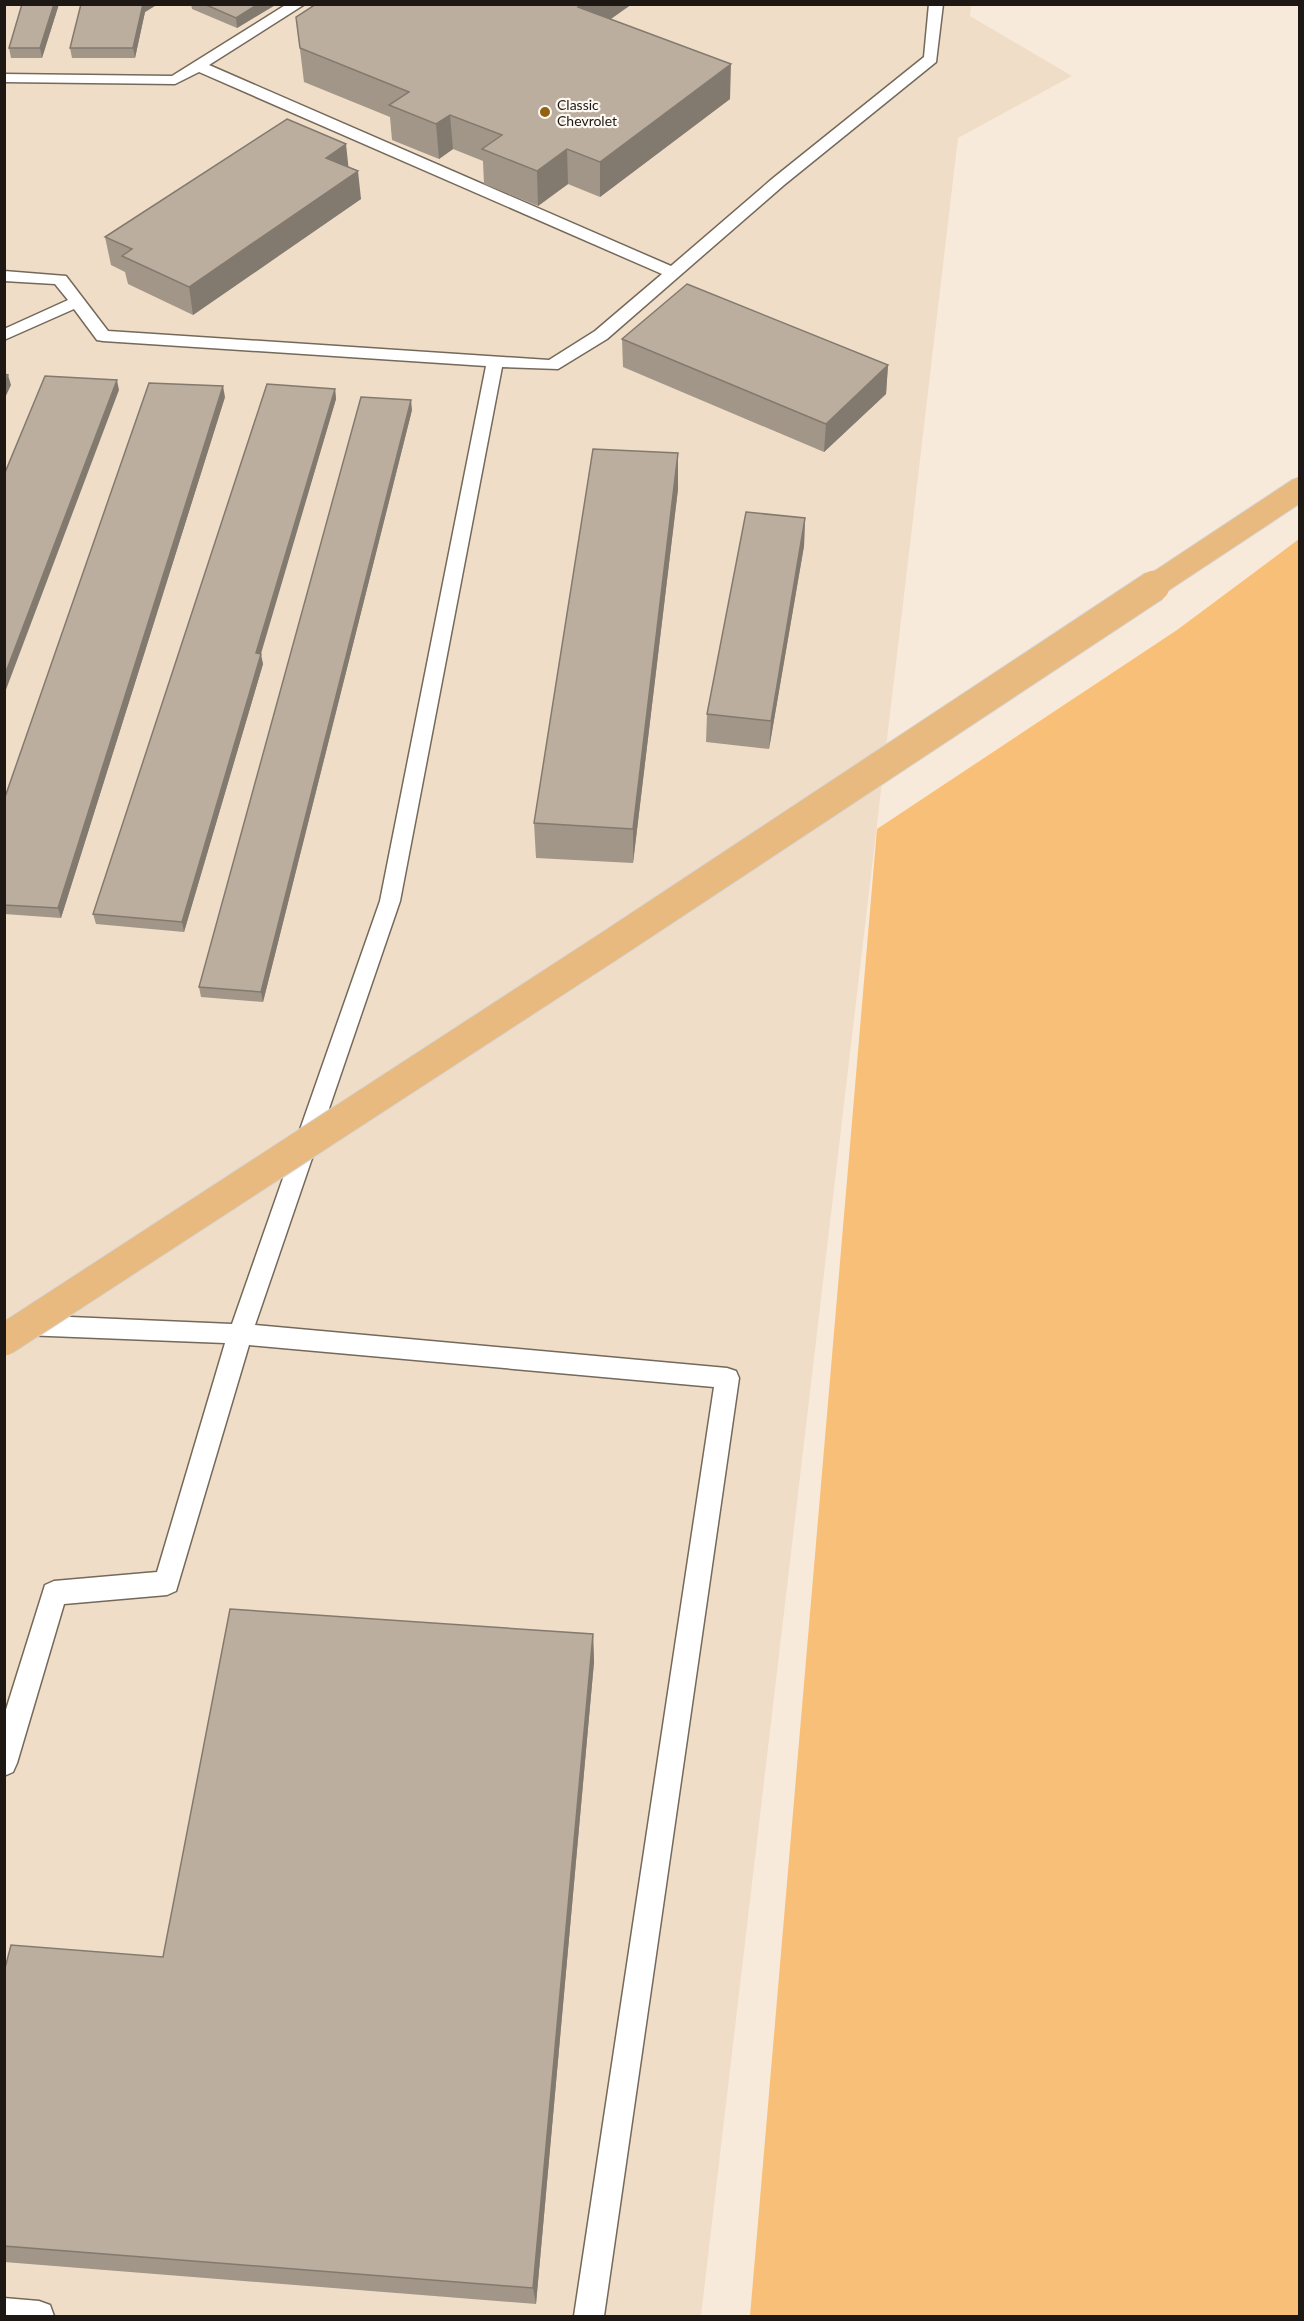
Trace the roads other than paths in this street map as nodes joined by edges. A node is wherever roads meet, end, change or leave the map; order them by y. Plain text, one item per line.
1 (298, 4) edge
2 (936, 4) edge
3 (198, 66) junction
4 (4, 78) edge
5 (673, 273) junction
6 (4, 276) edge
7 (77, 302) junction
8 (4, 335) edge
9 (495, 361) junction
10 (1299, 489) edge
11 (4, 1324) edge
12 (240, 1334) junction
13 (4, 1340) edge
14 (4, 1763) edge
15 (4, 2313) edge
16 (39, 2316) edge
17 (589, 2316) edge

1 - 3 lane
2 - 5 lane
3 - 4 lane
3 - 5 lane
5 - 9 lane
6 - 7 lane
7 - 8 lane
7 - 9 lane
9 - 12 lane
10 - 13 highway, bridge
11 - 12 lane
12 - 14 lane
12 - 17 lane
15 - 16 lane

